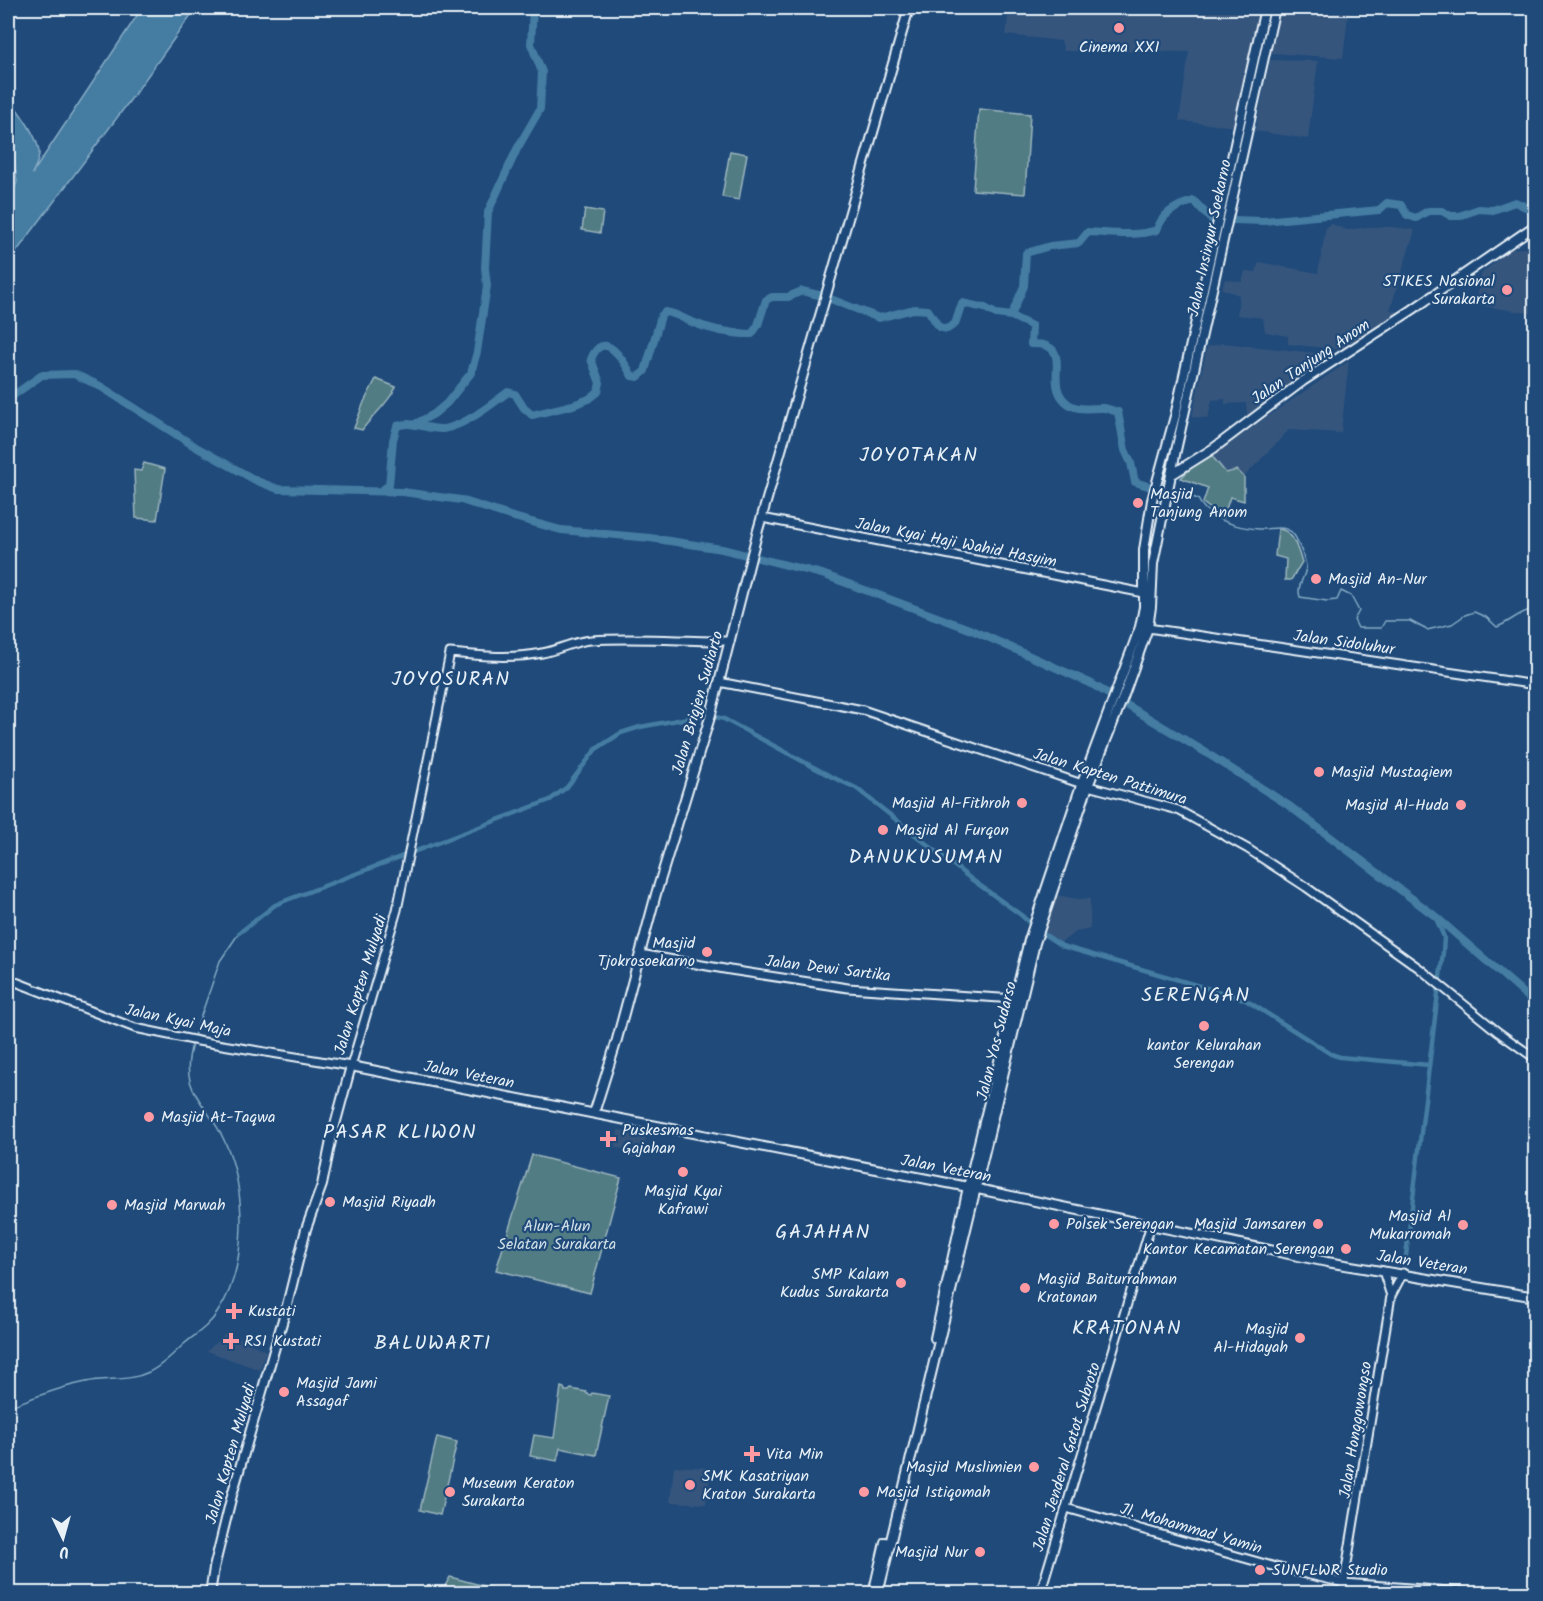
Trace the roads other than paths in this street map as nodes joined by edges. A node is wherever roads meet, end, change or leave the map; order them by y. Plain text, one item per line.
1 (909, 8) edge
2 (1265, 8) edge
3 (1275, 8) edge
4 (1254, 80) junction
5 (1232, 179) junction
6 (1536, 225) edge
7 (1160, 473) junction
8 (1171, 475) junction
9 (1167, 496) junction
10 (1152, 500) junction
11 (762, 518) junction
12 (1144, 593) junction
13 (1148, 628) junction
14 (729, 641) junction
15 (719, 682) junction
16 (1536, 685) edge
17 (1120, 694) junction
18 (1114, 710) junction
19 (1085, 785) junction
20 (1036, 930) junction
21 (640, 954) junction
22 (8, 979) edge
23 (1015, 999) junction
24 (1536, 1059) edge
25 (351, 1066) junction
26 (1000, 1075) junction
27 (594, 1113) junction
28 (972, 1188) junction
29 (1151, 1224) junction
30 (1383, 1271) junction
31 (1403, 1273) junction
32 (1391, 1296) junction
33 (1536, 1297) edge
34 (905, 1469) junction
35 (1066, 1508) junction
36 (1344, 1583) junction
37 (210, 1593) edge
38 (873, 1593) edge
39 (878, 1593) edge
40 (1040, 1593) edge
41 (1342, 1593) edge
42 (1489, 1593) edge

1 - 11 main road, Jalan Brigjen Sudiarto
2 - 4 main road, Jalan Insinyur Soekarno
3 - 4 main road, Jalan Insinyur Soekarno
4 - 5 main road, Jalan Insinyur Soekarno
5 - 7 main road, Jalan Insinyur Soekarno
5 - 8 main road, Jalan Insinyur Soekarno
6 - 8 main road, Jalan Tanjung Anom
7 - 8 main road
7 - 10 main road, Jalan Insinyur Soekarno
8 - 9 main road, Jalan Insinyur Soekarno
9 - 10 main road
9 - 13 main road, Jalan Yos Sudarso
10 - 12 main road, Jalan Insinyur Soekarno
11 - 12 main road, Jalan Kyai Haji Wahid Hasyim
11 - 14 main road, Jalan Brigjen Sudiarto
12 - 17 main road, Jalan Insinyur Soekarno
13 - 16 main road, Jalan Sidoluhur
13 - 17 main road, Jalan Yos Sudarso
14 - 15 main road, Jalan Brigjen Sudiarto
14 - 25 main road, Jalan Kapten Mulyadi
15 - 19 main road, Jalan Kapten Pattimura
15 - 21 main road, Jalan Brigjen Sudiarto
17 - 18 main road, Jalan Yos Sudarso
18 - 19 main road, Jalan Yos Sudarso
18 - 19 main road, Jalan Yos Sudarso
19 - 20 main road, Jalan Yos Sudarso
19 - 24 main road, Jalan Kapten Pattimura
20 - 23 main road, Jalan Yos Sudarso
20 - 26 main road, Jalan Yos Sudarso
21 - 23 main road, Jalan Dewi Sartika
21 - 27 main road, Jalan Brigjen Sudiarto
22 - 25 main road, Jalan Kyai Maja
23 - 26 main road, Jalan Yos Sudarso
25 - 27 main road, Jalan Veteran
25 - 37 main road, Jalan Kapten Mulyadi
26 - 28 main road, Jalan Yos Sudarso
27 - 28 main road, Jalan Veteran
28 - 29 main road, Jalan Veteran
28 - 34 main road, Jalan Yos Sudarso
29 - 30 main road, Jalan Veteran
29 - 35 main road, Jalan Jenderal Gatot Subroto
30 - 31 main road, Jalan Veteran
30 - 32 main road
31 - 32 main road, Jalan Honggowongso
31 - 33 main road, Jalan Veteran
32 - 36 main road, Jalan Honggowongso
34 - 38 main road, Jalan Yos Sudarso
34 - 39 main road, Jalan Yos Sudarso
35 - 36 main road, Jl. Mohammad Yamin
35 - 40 main road, Jalan Jenderal Gatot Subroto
36 - 41 main road, Jalan Honggowongso
36 - 42 main road, Jl. Mohammad Yamin

